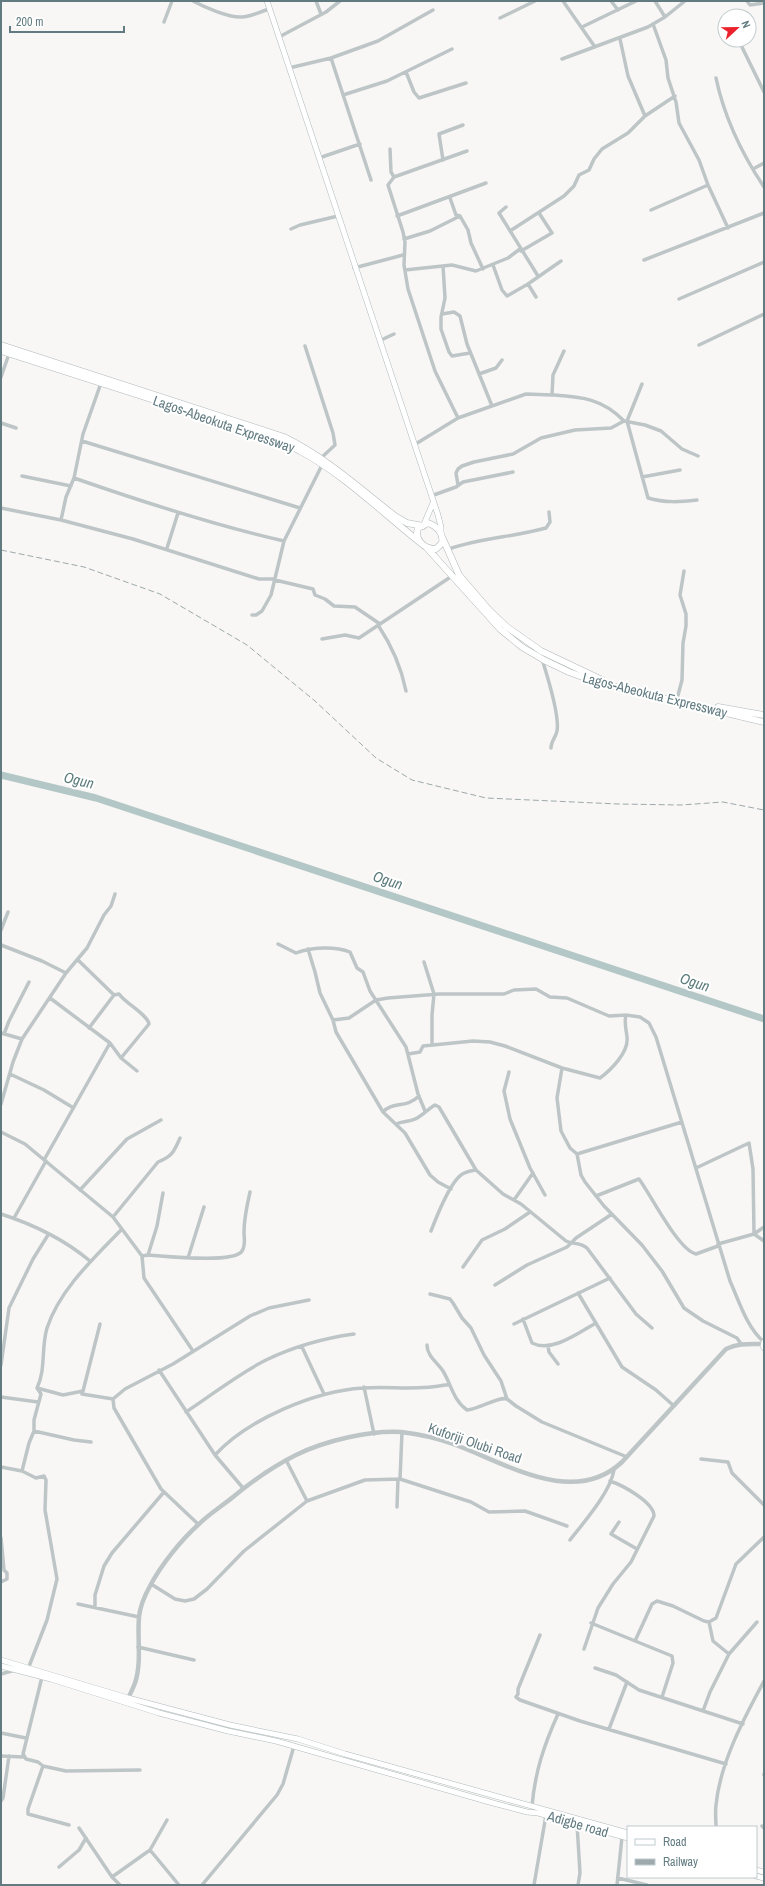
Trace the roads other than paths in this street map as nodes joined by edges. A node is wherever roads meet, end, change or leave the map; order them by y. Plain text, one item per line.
1 (172, 1) edge
2 (193, 1) edge
3 (267, 1) edge
4 (316, 1) edge
5 (340, 1) edge
6 (535, 1) edge
7 (563, 1) edge
8 (611, 1) edge
9 (636, 1) edge
10 (656, 1) edge
11 (685, 1) edge
12 (747, 1) edge
13 (764, 4) edge
14 (270, 9) junction
15 (433, 10) dead end
16 (618, 10) junction
17 (321, 14) junction
18 (665, 17) junction
19 (500, 18) dead end
20 (164, 22) dead end
21 (653, 24) junction
22 (582, 27) junction
23 (279, 37) junction
24 (620, 39) junction
25 (595, 47) junction
26 (742, 48) edge
27 (452, 49) dead end
28 (332, 58) junction
29 (562, 59) dead end
30 (289, 68) junction
31 (406, 72) junction
32 (716, 78) dead end
33 (466, 83) dead end
34 (764, 92) edge
35 (343, 95) junction
36 (675, 96) junction
37 (645, 116) junction
38 (463, 125) dead end
39 (360, 144) junction
40 (390, 149) dead end
41 (467, 151) dead end
42 (319, 158) junction
43 (443, 160) junction
44 (764, 163) edge
45 (753, 169) junction
46 (394, 177) junction
47 (371, 180) dead end
48 (486, 183) dead end
49 (708, 185) junction
50 (764, 187) edge
51 (450, 198) junction
52 (506, 207) dead end
53 (651, 210) dead end
54 (539, 213) junction
55 (764, 213) edge
56 (338, 216) junction
57 (397, 216) junction
58 (460, 216) junction
59 (728, 228) junction
60 (290, 230) dead end
61 (510, 231) junction
62 (404, 239) junction
63 (521, 250) junction
64 (403, 255) junction
65 (644, 260) dead end
66 (561, 261) dead end
67 (764, 262) edge
68 (493, 265) junction
69 (443, 266) junction
70 (354, 268) junction
71 (483, 269) junction
72 (405, 270) junction
73 (538, 276) junction
74 (528, 284) junction
75 (536, 297) dead end
76 (679, 299) dead end
77 (442, 314) junction
78 (764, 314) edge
79 (394, 334) dead end
80 (379, 341) junction
81 (1, 345) edge
82 (699, 345) dead end
83 (305, 346) dead end
84 (1, 351) edge
85 (564, 351) dead end
86 (470, 353) junction
87 (9, 354) junction
88 (502, 360) dead end
89 (479, 374) junction
90 (1, 377) edge
91 (102, 383) junction
92 (642, 384) dead end
93 (552, 395) junction
94 (492, 406) junction
95 (458, 418) junction
96 (625, 421) junction
97 (1, 423) edge
98 (16, 428) dead end
99 (82, 441) junction
100 (414, 445) junction
101 (698, 456) dead end
102 (322, 461) junction
103 (680, 470) dead end
104 (512, 472) dead end
105 (22, 476) dead end
106 (642, 477) junction
107 (74, 478) junction
108 (458, 485) junction
109 (71, 486) junction
110 (430, 496) junction
111 (697, 500) dead end
112 (434, 503) junction
113 (1, 508) edge
114 (300, 508) junction
115 (178, 512) junction
116 (549, 512) dead end
117 (61, 520) junction
118 (423, 525) junction
119 (442, 536) junction
120 (284, 541) junction
121 (424, 546) junction
122 (167, 548) junction
123 (449, 549) junction
124 (684, 571) dead end
125 (453, 575) junction
126 (274, 580) junction
127 (252, 615) dead end
128 (379, 624) junction
129 (322, 639) dead end
130 (542, 659) junction
131 (406, 691) dead end
132 (677, 699) junction
133 (764, 715) edge
134 (764, 722) edge
135 (551, 748) dead end
136 (115, 894) dead end
137 (8, 912) dead end
138 (1, 930) edge
139 (1, 944) edge
140 (278, 944) dead end
141 (308, 949) junction
142 (78, 960) junction
143 (424, 962) dead end
144 (66, 973) junction
145 (30, 982) dead end
146 (434, 994) junction
147 (114, 995) junction
148 (50, 998) junction
149 (376, 1000) junction
150 (626, 1015) junction
151 (333, 1020) junction
152 (89, 1028) junction
153 (3, 1034) edge
154 (22, 1039) junction
155 (110, 1043) junction
156 (432, 1045) junction
157 (408, 1054) junction
158 (121, 1058) junction
159 (562, 1068) junction
160 (137, 1071) dead end
161 (508, 1072) dead end
162 (10, 1074) junction
163 (2, 1095) edge
164 (419, 1096) junction
165 (1, 1104) edge
166 (72, 1107) junction
167 (425, 1111) junction
168 (383, 1112) junction
169 (161, 1120) dead end
170 (682, 1122) junction
171 (396, 1124) junction
172 (1, 1132) edge
173 (180, 1138) dead end
174 (577, 1154) junction
175 (45, 1160) junction
176 (696, 1168) junction
177 (476, 1170) junction
178 (533, 1173) junction
179 (451, 1189) junction
180 (80, 1190) junction
181 (250, 1192) dead end
182 (163, 1193) dead end
183 (545, 1195) dead end
184 (596, 1196) junction
185 (514, 1200) junction
186 (204, 1207) dead end
187 (530, 1212) junction
188 (1, 1214) edge
189 (612, 1214) junction
190 (113, 1217) junction
191 (14, 1218) junction
192 (764, 1227) edge
193 (122, 1229) junction
194 (431, 1231) dead end
195 (754, 1234) junction
196 (48, 1235) junction
197 (764, 1241) edge
198 (571, 1243) junction
199 (718, 1245) junction
200 (148, 1255) junction
201 (142, 1256) junction
202 (188, 1258) junction
203 (90, 1261) junction
204 (463, 1267) dead end
205 (610, 1278) junction
206 (495, 1285) dead end
207 (578, 1293) junction
208 (430, 1294) dead end
209 (309, 1300) dead end
210 (523, 1319) junction
211 (596, 1323) junction
212 (100, 1324) dead end
213 (514, 1324) dead end
214 (652, 1328) dead end
215 (354, 1334) dead end
216 (741, 1344) junction
217 (427, 1345) dead end
218 (764, 1345) edge
219 (548, 1346) junction
220 (302, 1347) junction
221 (193, 1351) junction
222 (558, 1364) dead end
223 (1, 1365) edge
224 (159, 1370) junction
225 (449, 1386) junction
226 (364, 1387) junction
227 (37, 1388) junction
228 (83, 1391) junction
229 (324, 1394) junction
230 (1, 1397) edge
231 (507, 1398) junction
232 (113, 1399) junction
233 (38, 1402) junction
234 (674, 1406) junction
235 (186, 1412) junction
236 (34, 1431) junction
237 (402, 1432) junction
238 (374, 1434) junction
239 (91, 1442) dead end
240 (215, 1454) junction
241 (627, 1457) junction
242 (701, 1459) dead end
243 (286, 1460) junction
244 (1, 1467) edge
245 (614, 1470) junction
246 (22, 1471) junction
247 (399, 1479) junction
248 (610, 1481) junction
249 (243, 1488) junction
250 (164, 1492) junction
251 (307, 1501) junction
252 (764, 1505) edge
253 (397, 1507) dead end
254 (619, 1522) dead end
255 (198, 1524) junction
256 (567, 1526) dead end
257 (764, 1537) edge
258 (1, 1538) edge
259 (570, 1540) dead end
260 (637, 1549) junction
261 (1, 1582) edge
262 (150, 1584) junction
263 (78, 1604) dead end
264 (94, 1607) junction
265 (139, 1617) junction
266 (708, 1622) junction
267 (756, 1622) dead end
268 (591, 1623) junction
269 (540, 1635) dead end
270 (634, 1641) junction
271 (138, 1647) junction
272 (584, 1649) dead end
273 (729, 1654) junction
274 (1, 1660) edge
275 (194, 1660) dead end
276 (1, 1666) edge
277 (595, 1668) dead end
278 (28, 1669) junction
279 (15, 1670) junction
280 (1, 1674) edge
281 (42, 1677) junction
282 (764, 1681) edge
283 (627, 1682) junction
284 (73, 1683) junction
285 (662, 1697) junction
286 (128, 1698) junction
287 (703, 1711) junction
288 (558, 1714) junction
289 (743, 1724) junction
290 (229, 1728) junction
291 (609, 1729) junction
292 (1, 1733) edge
293 (26, 1738) junction
294 (294, 1746) junction
295 (1, 1756) edge
296 (9, 1756) junction
297 (23, 1757) junction
298 (726, 1764) junction
299 (43, 1766) junction
300 (140, 1770) dead end
301 (1, 1801) edge
302 (532, 1806) junction
303 (546, 1815) junction
304 (167, 1820) dead end
305 (577, 1824) junction
306 (69, 1825) dead end
307 (716, 1826) edge
308 (79, 1828) dead end
309 (627, 1833) edge
310 (622, 1837) junction
311 (86, 1838) junction
312 (627, 1838) edge
313 (150, 1850) junction
314 (59, 1867) dead end
315 (112, 1877) junction
316 (618, 1878) junction
317 (120, 1885) edge
318 (179, 1885) edge
319 (202, 1885) edge
320 (534, 1885) edge
321 (578, 1885) edge
322 (617, 1885) edge
323 (647, 1885) edge

1 - 20 street
2 - 14 street
3 - 14 main road
4 - 17 street
5 - 17 street
6 - 19 street
7 - 22 street
8 - 16 street
9 - 16 street
10 - 18 street
11 - 18 street
12 - 13 street
14 - 23 main road
15 - 28 street
16 - 22 street
17 - 23 street
18 - 21 street
21 - 24 street
21 - 36 street
22 - 25 street
23 - 30 main road
24 - 25 street
24 - 37 street
25 - 29 street
26 - 34 street
27 - 31 street
28 - 30 street
28 - 35 street
30 - 42 main road
31 - 33 street
31 - 35 street
32 - 45 street
35 - 39 street
36 - 37 street
36 - 49 street
37 - 54 street
38 - 43 street
39 - 42 street
39 - 47 street
40 - 46 street
41 - 43 street
42 - 56 main road
43 - 46 street
44 - 45 street
45 - 50 street
46 - 57 street
48 - 51 street
49 - 53 street
49 - 59 street
51 - 57 street
51 - 58 street
52 - 61 street
54 - 61 street
54 - 63 street
55 - 59 street
56 - 60 street
56 - 70 main road
57 - 62 street
58 - 62 street
58 - 71 street
59 - 65 street
61 - 63 street
62 - 64 street
63 - 68 street
63 - 73 street
64 - 70 street
64 - 72 street
66 - 73 street
67 - 76 street
68 - 71 street
68 - 74 street
69 - 71 street
69 - 72 street
69 - 77 street
70 - 80 main road
72 - 95 street
73 - 74 street
74 - 75 street
77 - 86 street
77 - 86 street
78 - 82 street
79 - 80 street
80 - 100 main road
81 - 102 highway, Lagos-Abeokuta Expressway
83 - 102 street
84 - 87 highway, Lagos-Abeokuta Expressway
85 - 93 street
86 - 89 street
87 - 90 street
87 - 91 highway, Lagos-Abeokuta Expressway
88 - 89 street
89 - 94 street
91 - 99 street
91 - 102 highway, Lagos-Abeokuta Expressway
92 - 96 street
93 - 94 street
93 - 96 street
94 - 95 street
95 - 100 street
96 - 101 street
96 - 106 street
96 - 108 street
97 - 98 street
99 - 107 street
99 - 114 street
100 - 110 main road
102 - 114 street
102 - 118 highway, Lagos-Abeokuta Expressway
102 - 121 highway, Lagos-Abeokuta Expressway
103 - 106 street
104 - 108 street
105 - 109 street
106 - 111 street
107 - 109 street
107 - 115 street
108 - 110 street
109 - 117 street
110 - 112 main road
112 - 118 main road
112 - 119 main road
113 - 117 street
114 - 120 street
115 - 120 street
115 - 122 street
116 - 123 street
117 - 122 street
118 - 119 highway
118 - 121 highway
119 - 121 highway
119 - 123 highway, Lagos-Abeokuta Expressway
120 - 126 street
121 - 125 highway, Lagos-Abeokuta Expressway
122 - 126 street
123 - 132 highway, Lagos-Abeokuta Expressway
124 - 132 street
125 - 128 street
125 - 130 highway, Lagos-Abeokuta Expressway
126 - 127 street
126 - 128 street
128 - 129 street
128 - 131 street
130 - 134 highway, Lagos-Abeokuta Expressway
130 - 135 street
132 - 133 highway, Lagos-Abeokuta Expressway
136 - 142 street
137 - 138 street
139 - 144 street
140 - 141 street
141 - 149 street
141 - 151 street
142 - 144 street
142 - 147 street
143 - 146 street
144 - 148 street
145 - 153 street
146 - 149 street
146 - 150 street
146 - 156 street
147 - 152 street
147 - 158 street
148 - 152 street
148 - 154 street
149 - 151 street
149 - 157 street
150 - 159 street
150 - 170 street
151 - 168 street
152 - 155 street
153 - 154 street
154 - 162 street
155 - 158 street
155 - 166 street
156 - 157 street
156 - 159 street
157 - 164 street
158 - 160 street
159 - 174 street
161 - 178 street
162 - 163 street
162 - 166 street
163 - 165 street
164 - 167 street
164 - 168 street
166 - 175 street
167 - 171 street
167 - 177 street
168 - 171 street
169 - 180 street
170 - 174 street
170 - 176 street
171 - 179 street
172 - 175 street
173 - 190 street
174 - 184 street
175 - 180 street
175 - 191 street
176 - 195 street
176 - 199 street
177 - 179 street
177 - 185 street
178 - 183 street
178 - 185 street
179 - 194 street
180 - 190 street
181 - 202 street
182 - 200 street
184 - 189 street
184 - 199 street
185 - 187 street
186 - 202 street
187 - 198 street
187 - 204 street
188 - 191 street
189 - 198 street
189 - 216 street
190 - 193 street
191 - 196 street
192 - 195 street
193 - 201 street
193 - 203 street
195 - 197 street
195 - 199 street
196 - 203 street
196 - 223 street
198 - 205 street
198 - 206 street
199 - 218 street
200 - 201 street
200 - 202 street
201 - 221 street
203 - 227 street
205 - 207 street
205 - 214 street
207 - 210 street
207 - 211 street
208 - 231 street
209 - 221 street
210 - 213 street
210 - 219 street
211 - 219 street
211 - 234 street
212 - 228 street
215 - 220 street
216 - 218 street, Kuforiji Olubi Road
216 - 234 street, Kuforiji Olubi Road
217 - 225 street
219 - 222 street
220 - 229 street
220 - 235 street
221 - 224 street
224 - 232 street
224 - 235 street
225 - 226 street
225 - 231 street
226 - 229 street
226 - 238 street
227 - 228 street
227 - 233 street
228 - 232 street
229 - 240 street
230 - 233 street
231 - 241 street
232 - 250 street
233 - 236 street
234 - 241 street, Kuforiji Olubi Road
235 - 240 street
236 - 239 street
236 - 246 street
237 - 238 street, Kuforiji Olubi Road
237 - 245 street, Kuforiji Olubi Road
237 - 247 street
238 - 243 street, Kuforiji Olubi Road
240 - 249 street
241 - 245 street, Kuforiji Olubi Road
242 - 252 street
243 - 249 street, Kuforiji Olubi Road
243 - 251 street
244 - 246 street
245 - 248 street
246 - 278 street
247 - 251 street
247 - 253 street
247 - 256 street
248 - 259 street
248 - 260 street
249 - 255 street, Kuforiji Olubi Road
250 - 255 street
250 - 264 street
251 - 262 street
254 - 260 street
255 - 262 street, Kuforiji Olubi Road
257 - 266 street
258 - 261 street
260 - 268 street
262 - 265 street, Kuforiji Olubi Road
263 - 264 street
264 - 265 street
265 - 271 street, Kuforiji Olubi Road
266 - 270 street
266 - 273 street
267 - 273 street
268 - 270 street
268 - 272 street
269 - 288 street
270 - 285 street
271 - 275 street
271 - 286 street, Kuforiji Olubi Road
273 - 287 street
274 - 278 main road
276 - 279 main road
277 - 283 street
278 - 284 main road
279 - 280 street
279 - 281 main road
281 - 284 main road
281 - 293 street
282 - 289 street
283 - 285 street
283 - 291 street
284 - 286 main road
284 - 290 main road
285 - 287 street
286 - 290 main road
287 - 289 street
288 - 291 street
288 - 302 street
289 - 298 street
290 - 294 main road, Adigbe road
290 - 302 main road
291 - 298 street
292 - 293 street
293 - 297 street
294 - 303 main road, Adigbe road
294 - 319 street
295 - 296 street
296 - 297 street
296 - 301 street
297 - 299 street
298 - 307 street
299 - 300 street
299 - 306 street
302 - 309 main road
303 - 305 main road, Adigbe road
303 - 320 street
304 - 313 street
305 - 310 main road, Adigbe road
305 - 321 street
308 - 311 street
310 - 312 main road, Adigbe road
310 - 316 street
311 - 314 street
311 - 315 street
313 - 315 street
313 - 318 street
315 - 317 street
316 - 322 street
316 - 323 street

